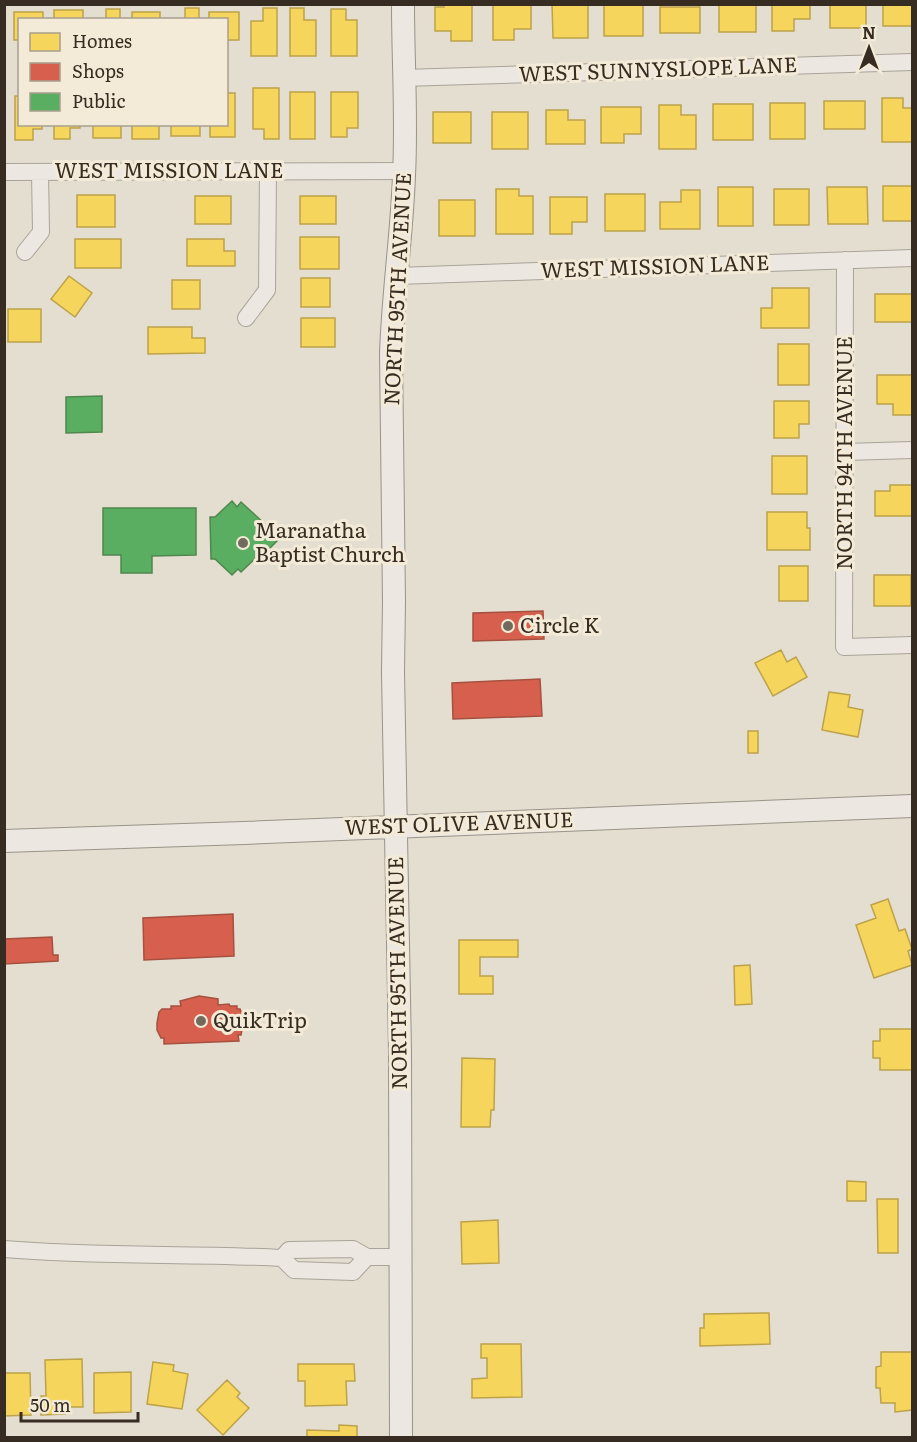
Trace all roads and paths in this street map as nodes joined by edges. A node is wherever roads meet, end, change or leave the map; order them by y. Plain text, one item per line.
1 (403, 4) edge
2 (912, 62) edge
3 (403, 78) junction
4 (267, 171) junction
5 (405, 171) junction
6 (4, 172) edge
7 (40, 172) junction
8 (25, 252) dead end
9 (912, 258) edge
10 (845, 260) junction
11 (397, 276) junction
12 (246, 318) dead end
13 (912, 450) edge
14 (845, 452) junction
15 (912, 645) edge
16 (912, 806) edge
17 (396, 827) junction
18 (4, 840) edge
19 (4, 1249) edge
20 (367, 1257) junction
21 (401, 1257) junction
22 (282, 1258) junction
23 (401, 1437) edge

1 - 3 street, NORTH 95TH AVENUE
2 - 3 street, WEST SUNNYSLOPE LANE
3 - 5 street, NORTH 95TH AVENUE
4 - 5 street, WEST MISSION LANE
4 - 7 street, WEST MISSION LANE
4 - 12 street
5 - 11 street, NORTH 95TH AVENUE
6 - 7 street, WEST MISSION LANE
7 - 8 street
9 - 10 street, WEST MISSION LANE
10 - 11 street, WEST MISSION LANE
10 - 14 street, NORTH 94TH AVENUE
11 - 17 street, NORTH 95TH AVENUE
13 - 14 street
14 - 15 street, NORTH 94TH AVENUE
16 - 17 street, WEST OLIVE AVENUE
17 - 18 street, WEST OLIVE AVENUE
17 - 21 street, NORTH 95TH AVENUE
19 - 22 street
20 - 21 street
20 - 22 street
20 - 22 street
21 - 23 street, NORTH 95TH AVENUE

